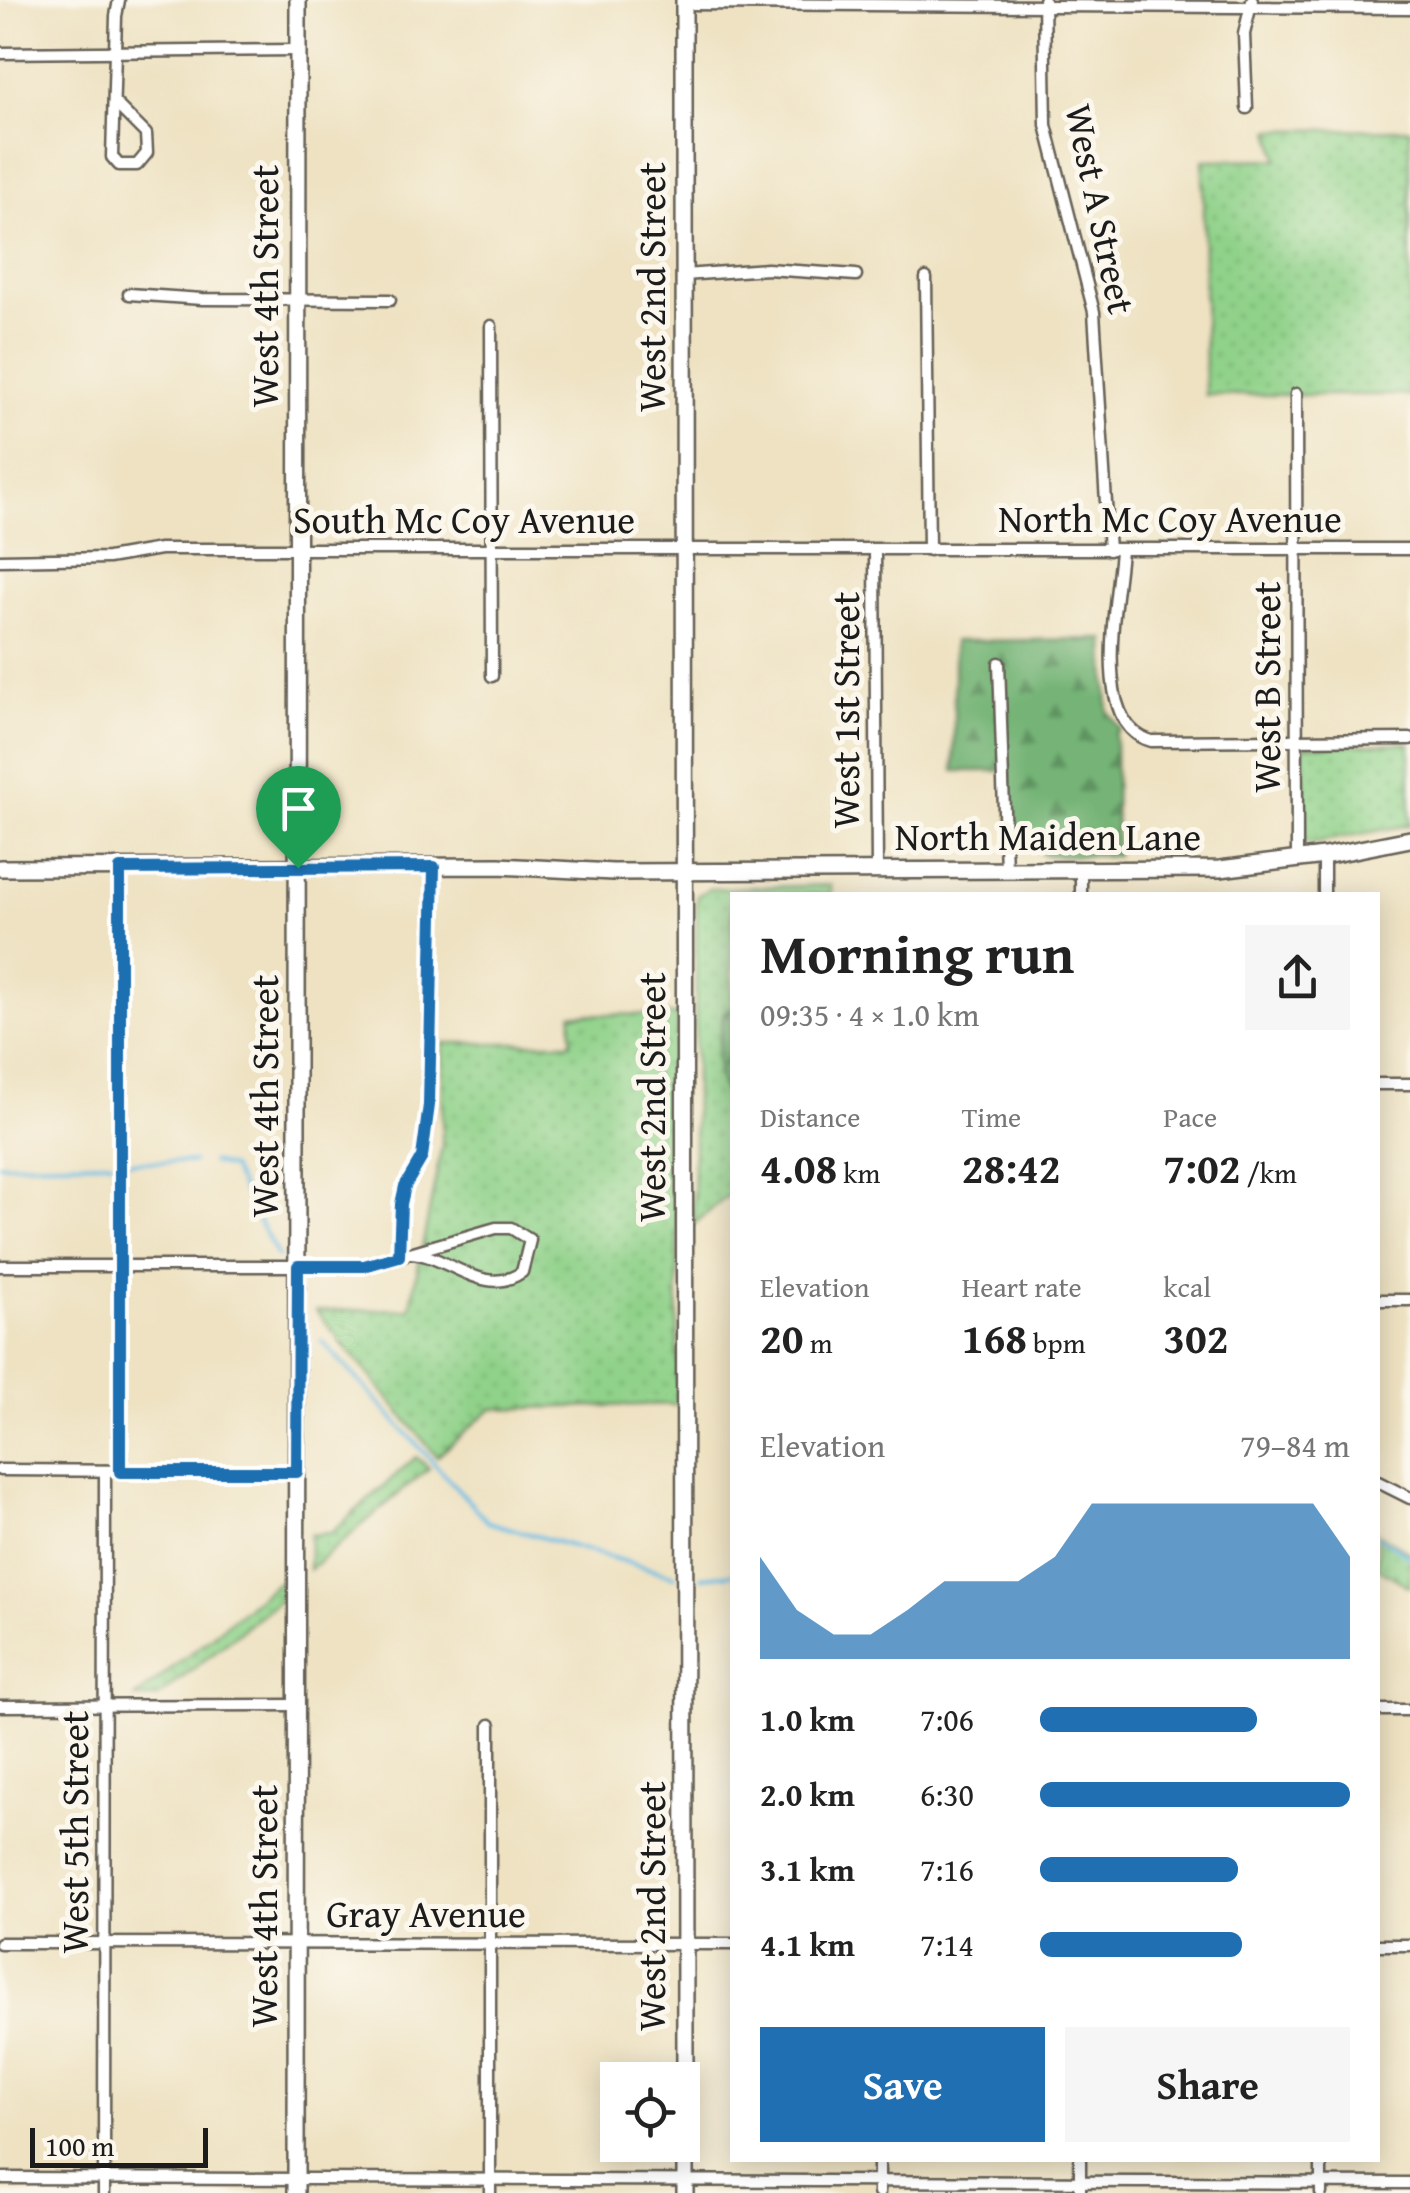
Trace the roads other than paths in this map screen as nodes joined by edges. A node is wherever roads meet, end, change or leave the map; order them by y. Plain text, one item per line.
1 (119, 0) edge
2 (298, 0) edge
3 (684, 2) edge
4 (1044, 4) edge
5 (1252, 4) edge
6 (1410, 8) edge
7 (298, 50) junction
8 (115, 52) junction
9 (0, 53) edge
10 (114, 102) junction
11 (1248, 108) dead end
12 (684, 275) junction
13 (856, 275) dead end
14 (926, 278) dead end
15 (129, 294) dead end
16 (298, 300) junction
17 (390, 300) dead end
18 (491, 326) dead end
19 (1296, 394) dead end
20 (1410, 549) edge
21 (298, 550) junction
22 (492, 550) junction
23 (684, 550) junction
24 (875, 550) junction
25 (929, 550) junction
26 (1115, 550) junction
27 (1296, 550) junction
28 (0, 560) edge
29 (999, 663) dead end
30 (492, 676) dead end
31 (1410, 738) edge
32 (1297, 740) junction
33 (1410, 839) edge
34 (1324, 856) junction
35 (1297, 860) junction
36 (434, 867) junction
37 (0, 868) edge
38 (298, 868) junction
39 (120, 869) junction
40 (1082, 869) junction
41 (878, 870) junction
42 (1006, 870) junction
43 (684, 872) junction
44 (1082, 892) edge
45 (1324, 892) edge
46 (1380, 1084) edge
47 (1410, 1084) edge
48 (405, 1254) junction
49 (0, 1266) edge
50 (298, 1266) junction
51 (120, 1268) junction
52 (1380, 1300) edge
53 (1410, 1300) edge
54 (0, 1470) edge
55 (105, 1472) junction
56 (120, 1472) junction
57 (297, 1472) junction
58 (1380, 1483) edge
59 (1410, 1498) edge
60 (297, 1705) junction
61 (0, 1706) edge
62 (104, 1706) junction
63 (1380, 1710) edge
64 (1410, 1710) edge
65 (490, 1725) dead end
66 (0, 1943) edge
67 (105, 1943) junction
68 (297, 1944) junction
69 (490, 1944) junction
70 (730, 1944) edge
71 (684, 1945) junction
72 (1410, 1945) edge
73 (1380, 1946) edge
74 (879, 2162) edge
75 (1080, 2162) edge
76 (1321, 2162) edge
77 (0, 2178) edge
78 (104, 2178) junction
79 (1410, 2183) edge
80 (296, 2186) edge
81 (490, 2187) edge
82 (685, 2188) edge
83 (879, 2188) edge
84 (1080, 2188) edge
85 (1321, 2188) edge
86 (104, 2193) edge

1 - 8 street
2 - 7 street, West 4th Street
3 - 4 street
3 - 12 street, West 2nd Street
4 - 5 street
4 - 26 street, West A Street
5 - 6 street
5 - 11 street
7 - 8 street
7 - 16 street, West 4th Street
8 - 9 street
8 - 10 street
10 - 10 street
12 - 13 street
12 - 23 street, West 2nd Street
14 - 25 street
15 - 16 street
16 - 17 street
16 - 21 street, West 4th Street
18 - 22 street
19 - 27 street, West B Street
20 - 27 street, North Mc Coy Avenue
21 - 22 street, South Mc Coy Avenue
21 - 28 street, South Mc Coy Avenue
21 - 38 street, West 4th Street
22 - 23 street, South Mc Coy Avenue
22 - 30 street
23 - 24 street, South Mc Coy Avenue
23 - 43 street, West 2nd Street
24 - 25 street, South Mc Coy Avenue
24 - 41 street, West 1st Street
25 - 26 street, North Mc Coy Avenue
26 - 27 street, North Mc Coy Avenue
26 - 32 street, West A Street
27 - 32 street, West B Street
29 - 42 street
31 - 32 street
32 - 35 street, West B Street
33 - 34 street, North Maiden Lane
34 - 35 street, North Maiden Lane
34 - 45 street
35 - 40 street, North Maiden Lane
36 - 38 street, North Maiden Lane
36 - 43 street, North Maiden Lane
36 - 48 street
37 - 39 street, North Maiden Lane
38 - 39 street, North Maiden Lane
38 - 50 street, West 4th Street
39 - 51 street
40 - 42 street, North Maiden Lane
40 - 44 street
41 - 42 street, North Maiden Lane
41 - 43 street, North Maiden Lane
43 - 71 street, West 2nd Street
46 - 47 street
48 - 48 street
48 - 50 street
49 - 51 street
50 - 51 street
50 - 57 street, West 4th Street
51 - 56 street
52 - 53 street
54 - 55 street
55 - 56 street
55 - 62 street, West 5th Street
56 - 57 street
57 - 60 street, West 4th Street
58 - 59 street
60 - 62 street
60 - 68 street, West 4th Street
61 - 62 street
62 - 67 street, West 5th Street
63 - 64 street
65 - 69 street
66 - 67 street, Gray Avenue
67 - 68 street, Gray Avenue
67 - 78 street, West 5th Street
68 - 69 street, Gray Avenue
68 - 80 street, West 4th Street
69 - 71 street, Gray Avenue
69 - 81 street
70 - 71 street, Gray Avenue
71 - 82 street, West 2nd Street
72 - 73 street
74 - 83 street
75 - 84 street
76 - 85 street
77 - 78 street
78 - 80 street
78 - 86 street, West 5th Street
79 - 85 street
80 - 81 street
81 - 82 street
82 - 83 street
83 - 84 street
84 - 85 street

